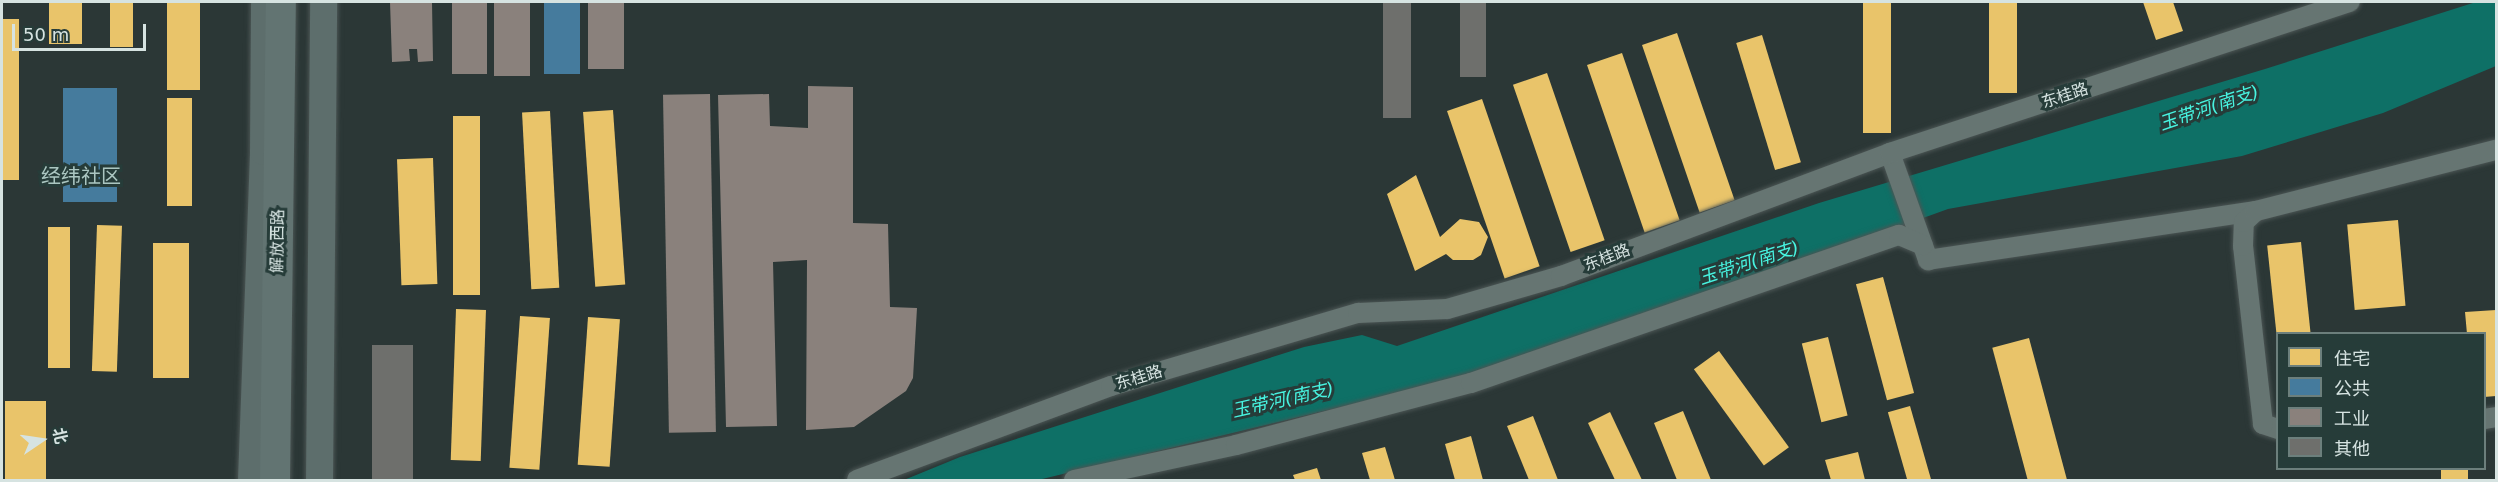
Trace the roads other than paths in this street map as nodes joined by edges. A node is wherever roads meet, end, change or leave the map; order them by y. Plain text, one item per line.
1 (264, 2) edge
2 (281, 2) edge
3 (301, 2) edge
4 (323, 2) edge
5 (2350, 2) edge
6 (2496, 150) edge
7 (1893, 159) junction
8 (2256, 211) junction
9 (1923, 245) junction
10 (2276, 429) edge
11 (251, 480) edge
12 (275, 480) edge
13 (296, 480) edge
14 (319, 480) edge
15 (857, 480) edge
16 (1074, 480) edge

1 - 11 main road
2 - 12 main road, 解放西路
3 - 13 main road, 解放西路
4 - 14 main road
5 - 7 street, 东桂路
6 - 8 street
7 - 9 street
7 - 15 street, 东桂路
8 - 9 street
8 - 10 street
9 - 16 street

